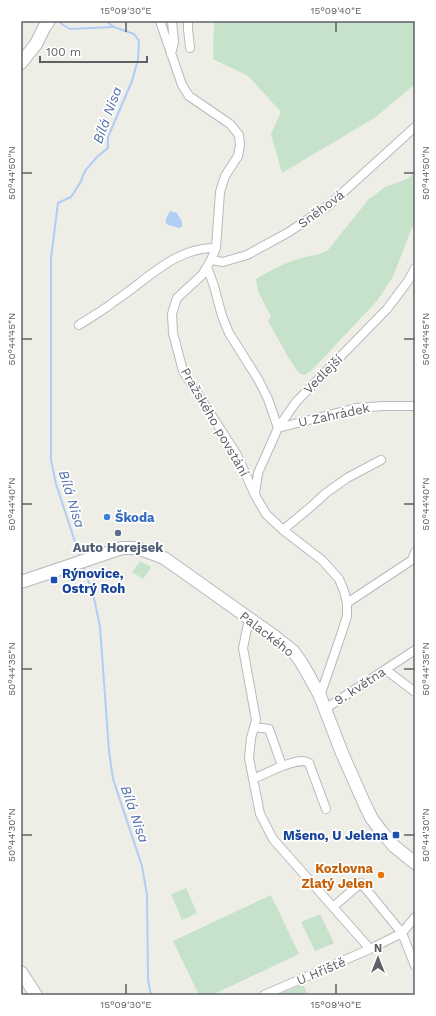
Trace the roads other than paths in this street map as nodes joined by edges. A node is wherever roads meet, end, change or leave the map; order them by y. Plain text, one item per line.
1 (160, 21) edge
2 (172, 21) edge
3 (188, 21) edge
4 (46, 23) edge
5 (190, 48) dead end
6 (171, 55) junction
7 (21, 62) edge
8 (415, 127) edge
9 (216, 248) junction
10 (209, 263) junction
11 (415, 268) edge
12 (79, 325) dead end
13 (415, 406) edge
14 (278, 428) junction
15 (381, 460) dead end
16 (255, 495) junction
17 (283, 530) junction
18 (415, 552) edge
19 (21, 582) edge
20 (347, 604) junction
21 (249, 619) junction
22 (415, 650) edge
23 (386, 670) junction
24 (415, 692) edge
25 (320, 696) junction
26 (325, 709) junction
27 (254, 727) junction
28 (282, 766) junction
29 (253, 778) junction
30 (326, 810) dead end
31 (415, 863) edge
32 (333, 908) junction
33 (415, 917) edge
34 (402, 933) junction
35 (370, 949) junction
36 (415, 966) edge
37 (21, 972) edge
38 (36, 995) edge
39 (264, 995) edge

1 - 6 street, Pražského povstání
2 - 6 street, Pražského povstání
3 - 5 street
4 - 7 street
6 - 9 street, Pražského povstání
8 - 10 street, Sněhová
9 - 10 street, Pražského povstání
9 - 12 street
10 - 14 street
10 - 16 street, Pražského povstání
11 - 14 street, Vedlejší
13 - 14 street, U Zahrádek
14 - 16 street, Vedlejší
15 - 17 street
16 - 17 street, Pražského povstání
17 - 20 street, Pražského povstání
18 - 20 street
19 - 21 street, Palackého
20 - 25 street, Pražského povstání
21 - 25 street, Palackého
21 - 27 street
22 - 23 street, 9. května
23 - 24 street
23 - 26 street, 9. května
25 - 26 street, Palackého
26 - 31 street, Palackého
27 - 28 street
27 - 29 street
28 - 29 street
28 - 30 street
29 - 32 street
32 - 34 street
32 - 35 street
33 - 34 street, U Hřiště
34 - 35 street, U Hřiště
34 - 36 street
35 - 39 street, U Hřiště
37 - 38 street

